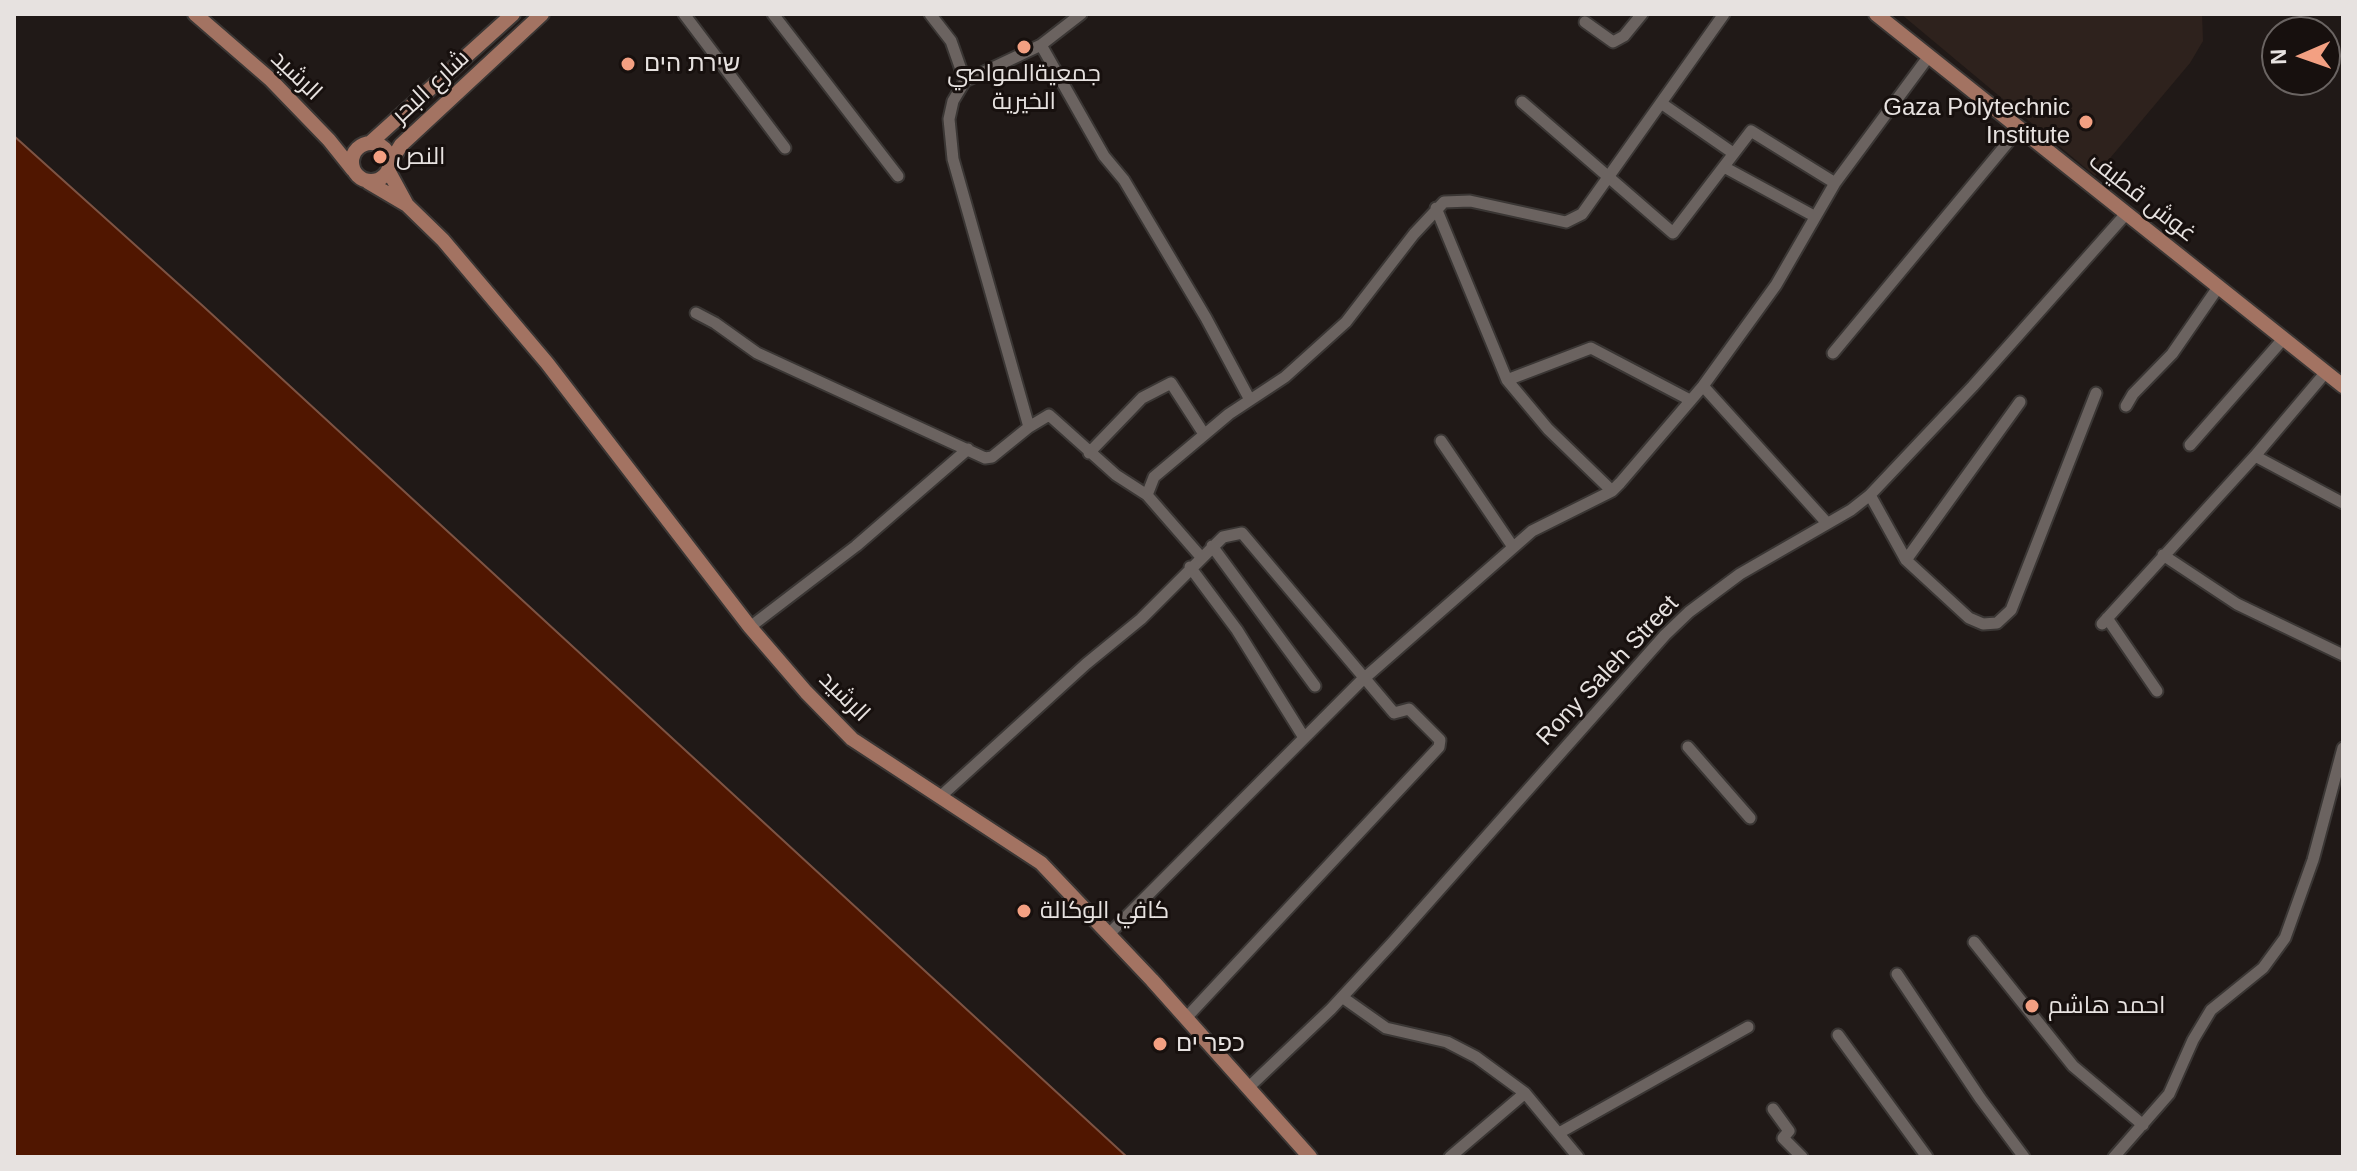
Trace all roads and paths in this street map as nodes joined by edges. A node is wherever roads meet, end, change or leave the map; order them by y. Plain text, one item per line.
1 (195, 14) edge
2 (513, 14) edge
3 (542, 14) edge
4 (684, 14) edge
5 (773, 14) edge
6 (930, 14) edge
7 (1081, 14) edge
8 (1642, 14) edge
9 (1724, 14) edge
10 (1876, 14) edge
11 (1585, 22) dead end
12 (1041, 45) junction
13 (1929, 56) junction
14 (965, 81) junction
15 (1522, 102) dead end
16 (1661, 103) junction
17 (2019, 129) junction
18 (329, 140) junction
19 (366, 144) junction
20 (785, 148) dead end
21 (1733, 153) junction
22 (389, 166) junction
23 (1724, 167) junction
24 (353, 170) junction
25 (898, 176) dead end
26 (1608, 178) junction
27 (368, 182) junction
28 (1835, 183) junction
29 (407, 205) junction
30 (1436, 208) junction
31 (2125, 215) junction
32 (1814, 216) junction
33 (2219, 286) junction
34 (696, 313) dead end
35 (2284, 338) junction
36 (1833, 353) dead end
37 (2326, 372) junction
38 (1507, 380) junction
39 (1703, 386) junction
40 (2343, 386) edge
41 (2096, 393) dead end
42 (1250, 400) junction
43 (1690, 400) junction
44 (2020, 402) dead end
45 (2126, 406) dead end
46 (1029, 427) junction
47 (1204, 434) junction
48 (1441, 441) dead end
49 (2190, 445) dead end
50 (968, 449) junction
51 (1089, 453) junction
52 (2255, 456) junction
53 (1612, 491) junction
54 (1147, 495) junction
55 (1870, 495) junction
56 (2343, 503) edge
57 (1827, 523) junction
58 (1212, 546) junction
59 (1513, 547) junction
60 (2163, 555) junction
61 (1201, 557) junction
62 (1906, 560) junction
63 (1190, 567) junction
64 (750, 627) junction
65 (2343, 655) edge
66 (1366, 678) junction
67 (1315, 686) dead end
68 (2157, 691) dead end
69 (1303, 736) junction
70 (1688, 747) dead end
71 (2343, 748) edge
72 (941, 796) junction
73 (1750, 818) dead end
74 (1108, 935) junction
75 (1974, 942) dead end
76 (1897, 974) dead end
77 (1342, 997) junction
78 (1186, 1018) junction
79 (1748, 1027) dead end
80 (1838, 1035) dead end
81 (1249, 1087) junction
82 (1525, 1093) junction
83 (1773, 1109) dead end
84 (2143, 1125) junction
85 (1559, 1133) junction
86 (2121, 1155) edge
87 (1310, 1157) edge
88 (1450, 1157) edge
89 (1578, 1157) edge
90 (1802, 1157) edge
91 (1927, 1157) edge
92 (2024, 1157) edge

1 - 18 main road, الرشيد
2 - 19 main road, شارع البحر
3 - 22 main road, شارع البحر
4 - 20 street
5 - 25 street
6 - 14 street
7 - 12 street
8 - 11 street
9 - 16 street
10 - 13 main road, غوش قطيف
12 - 14 street
12 - 42 street
13 - 17 main road, غوش قطيف
13 - 28 street
14 - 46 street
15 - 26 street
16 - 21 street
16 - 26 street
17 - 31 main road, غوش قطيف
17 - 36 street
18 - 19 main road
18 - 24 main road, الرشيد
19 - 22 main road
19 - 24 main road
21 - 23 street
21 - 28 street
22 - 27 main road
22 - 29 main road, الرشيد
23 - 26 street
23 - 32 street
24 - 27 main road
26 - 30 street
27 - 29 main road, الرشيد
28 - 32 street
29 - 64 main road, الرشيد
30 - 38 street
30 - 42 street
31 - 33 main road, غوش قطيف
31 - 55 street, Rony Saleh Street
32 - 39 street
33 - 35 main road, غوش قطيف
33 - 45 street
34 - 50 street
35 - 37 main road, غوش قطيف
35 - 49 street
37 - 40 main road, غوش قطيف
37 - 52 street
38 - 43 street
38 - 53 street
39 - 43 street
39 - 57 street
41 - 62 street
42 - 47 street
43 - 53 street
44 - 62 street
46 - 50 street
46 - 51 street
47 - 51 street
47 - 54 street
48 - 59 street
50 - 64 street
51 - 54 street
52 - 56 street
52 - 60 street
53 - 59 street
54 - 61 street
55 - 57 street, Rony Saleh Street
55 - 62 street
57 - 77 street, Rony Saleh Street
58 - 61 street
58 - 66 street
58 - 67 street
59 - 66 street
60 - 65 street
60 - 68 street
61 - 63 street
63 - 69 street
63 - 72 street
64 - 72 main road, الرشيد
66 - 69 street
66 - 78 street
69 - 74 street
70 - 73 street
71 - 84 street
72 - 74 main road, الرشيد
74 - 78 main road, الرشيد
75 - 84 street
76 - 92 street
77 - 81 street, Rony Saleh Street
77 - 82 street
78 - 81 main road, الرشيد
79 - 85 street
80 - 91 street
81 - 87 main road, الرشيد
82 - 85 street
82 - 88 street
83 - 90 street
84 - 86 street
85 - 89 street

